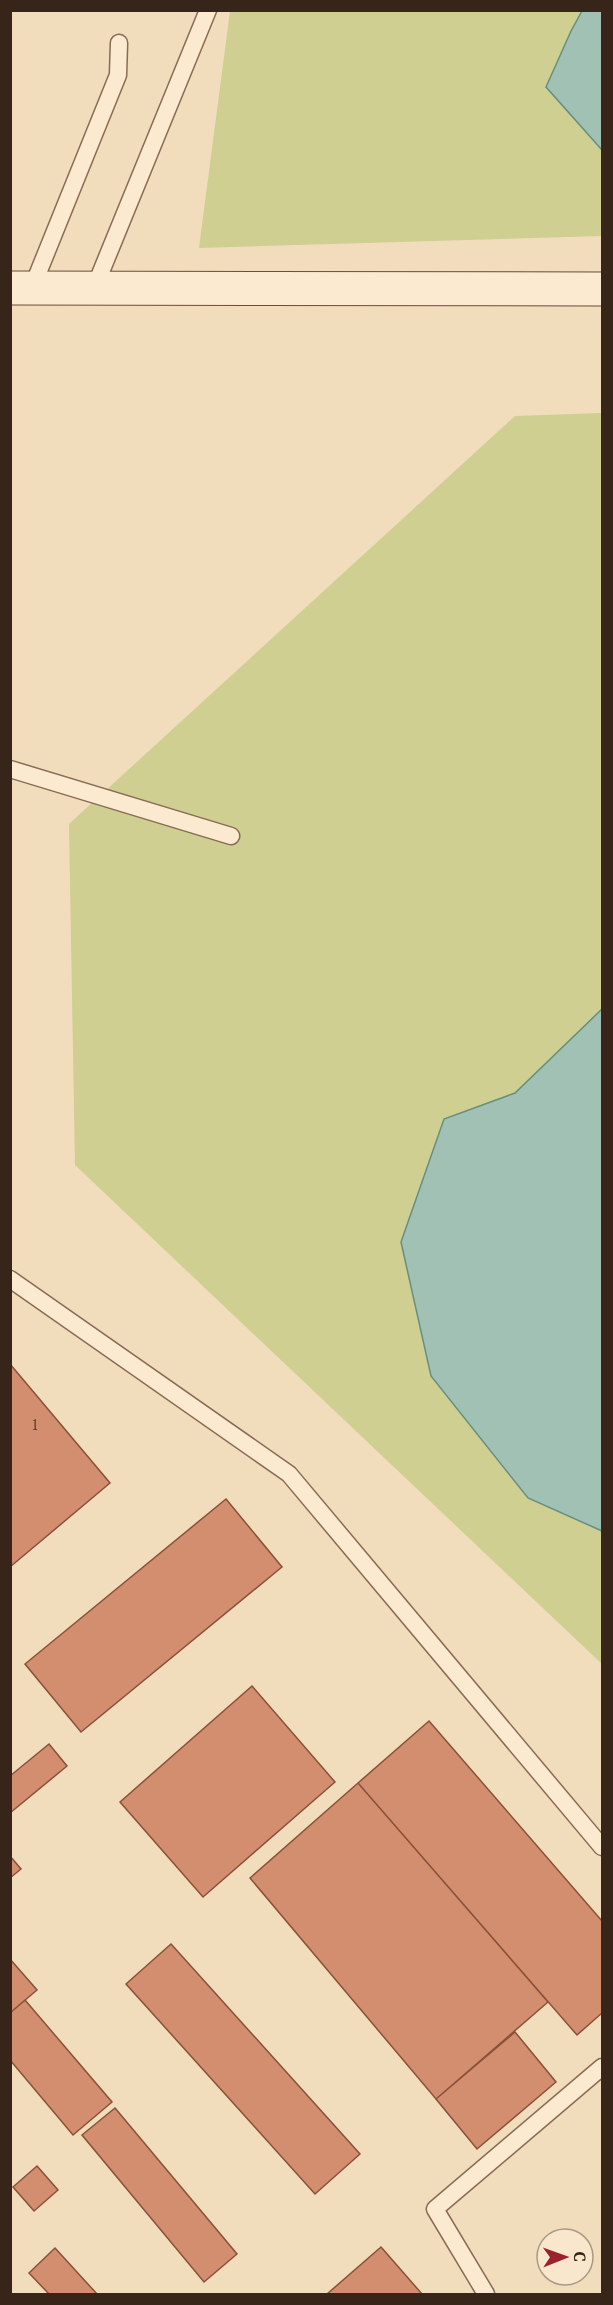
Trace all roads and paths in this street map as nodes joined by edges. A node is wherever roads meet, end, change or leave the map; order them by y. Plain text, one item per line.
1 (208, 10) edge
2 (119, 43) dead end
3 (21, 288) edge
4 (94, 289) junction
5 (603, 289) edge
6 (10, 769) edge
7 (231, 836) dead end
8 (10, 1279) edge
9 (603, 1847) edge
10 (603, 2067) edge
11 (486, 2295) edge

1 - 4 lane
2 - 3 lane
3 - 4 main road
4 - 5 main road
6 - 7 lane
8 - 9 lane
10 - 11 lane

